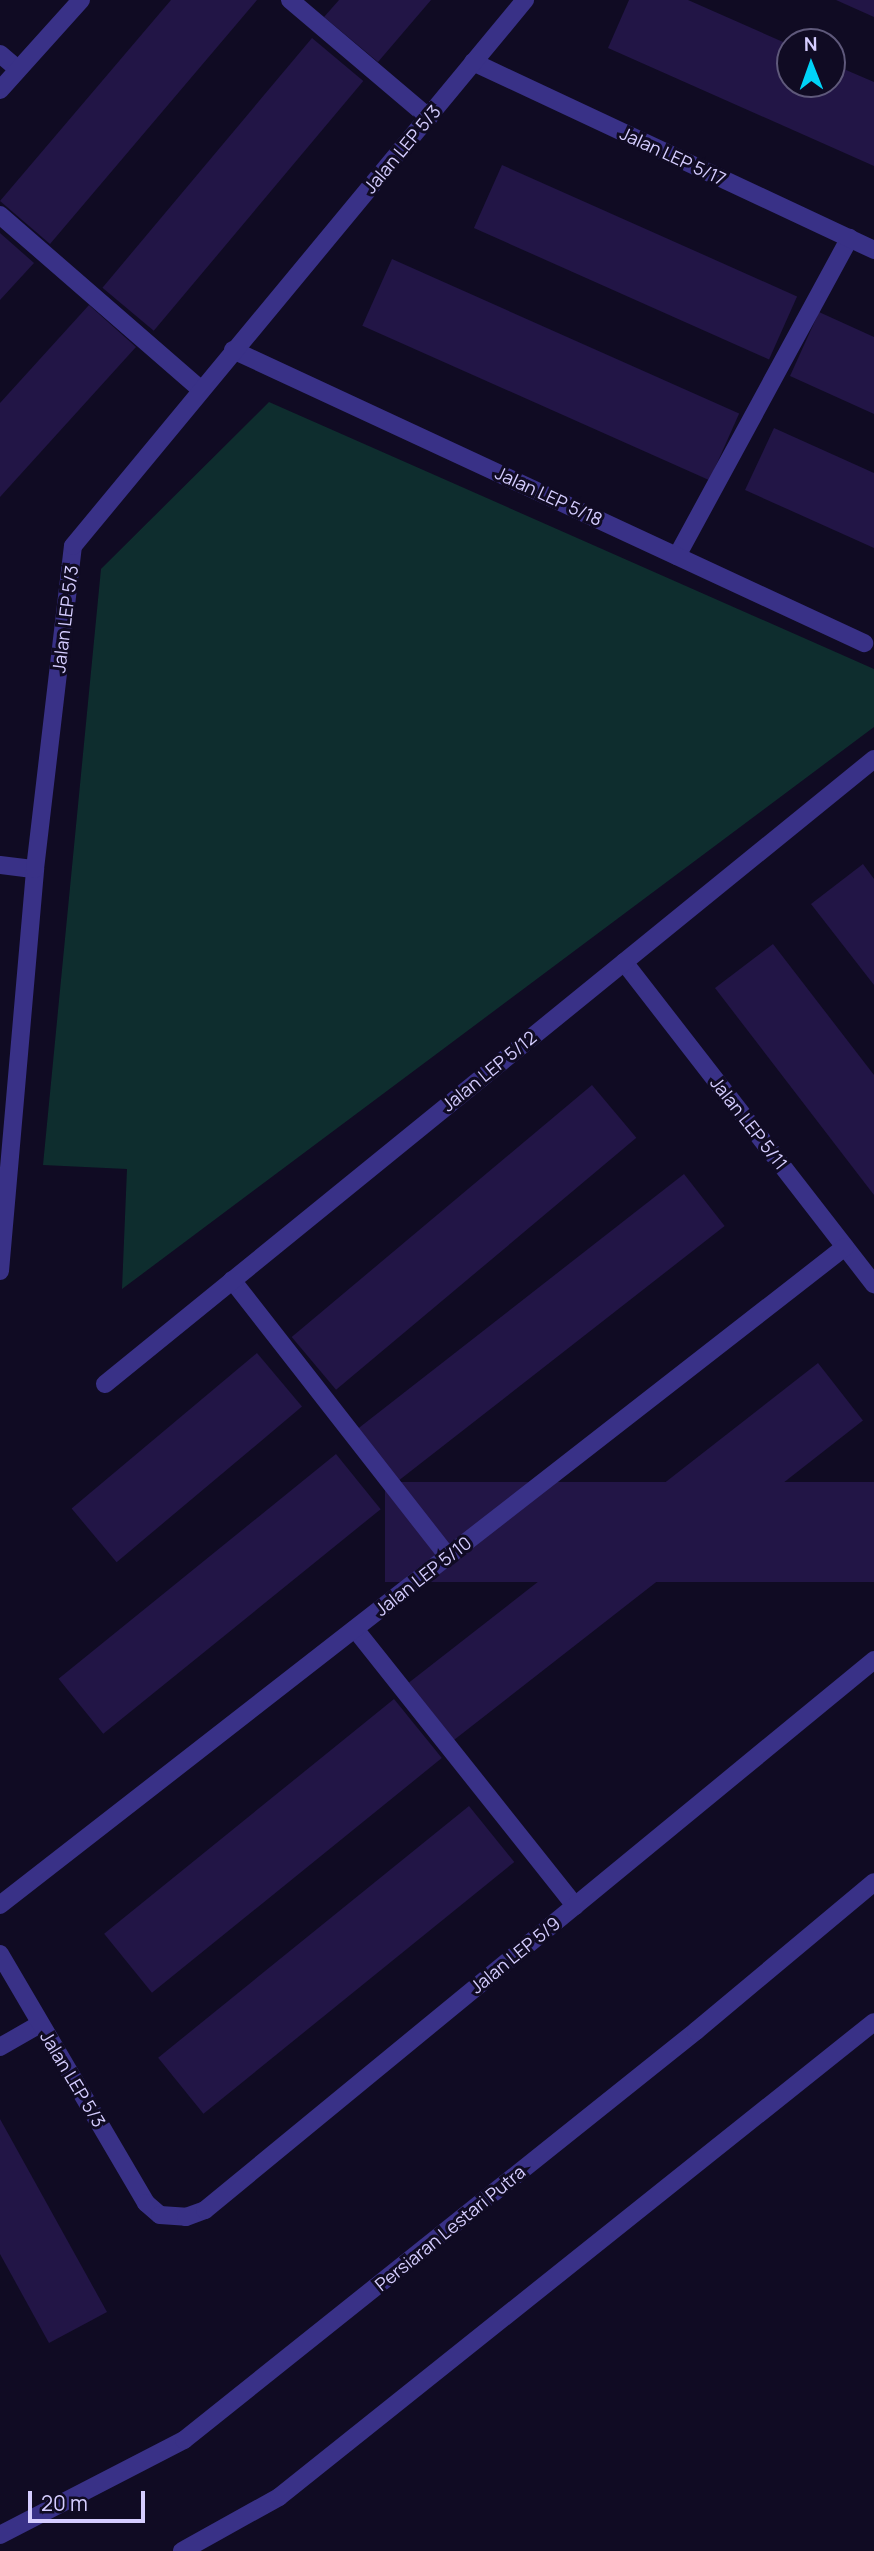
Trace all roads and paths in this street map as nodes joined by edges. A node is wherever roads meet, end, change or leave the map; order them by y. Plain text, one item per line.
1 (81, 0) edge
2 (290, 0) edge
3 (525, 0) edge
4 (0, 54) edge
5 (472, 62) junction
6 (18, 69) junction
7 (0, 90) edge
8 (429, 118) junction
9 (0, 215) edge
10 (850, 238) junction
11 (874, 250) edge
12 (233, 350) junction
13 (200, 390) junction
14 (677, 556) junction
15 (864, 643) dead end
16 (874, 759) edge
17 (0, 865) edge
18 (35, 869) junction
19 (624, 962) junction
20 (2, 1220) edge
21 (845, 1247) junction
22 (0, 1271) edge
23 (232, 1280) junction
24 (874, 1284) edge
25 (105, 1384) dead end
26 (448, 1556) junction
27 (355, 1629) junction
28 (874, 1660) edge
29 (874, 1882) edge
30 (0, 1905) edge
31 (575, 1906) junction
32 (0, 1954) edge
33 (874, 2022) edge
34 (40, 2024) junction
35 (0, 2047) edge
36 (146, 2203) joint
37 (0, 2535) edge
38 (181, 2551) edge

1 - 6 street
2 - 8 street
3 - 5 street, Jalan LEP 5/3
4 - 6 street
5 - 8 street, Jalan LEP 5/3
5 - 10 street, Jalan LEP 5/17
6 - 7 street
8 - 12 street, Jalan LEP 5/3
9 - 13 street
10 - 11 street, Jalan LEP 5/17
10 - 14 street
12 - 13 street, Jalan LEP 5/3
12 - 14 street, Jalan LEP 5/18
13 - 18 street, Jalan LEP 5/3
14 - 15 street, Jalan LEP 5/18
16 - 19 street, Jalan LEP 5/12
17 - 18 street
18 - 20 street, Jalan LEP 5/3
19 - 21 street, Jalan LEP 5/11
19 - 23 street, Jalan LEP 5/12
20 - 22 street, Jalan LEP 5/3
21 - 24 street, Jalan LEP 5/11
21 - 26 street, Jalan LEP 5/10
23 - 25 street, Jalan LEP 5/12
23 - 26 street
26 - 27 street, Jalan LEP 5/10
27 - 30 street, Jalan LEP 5/10
27 - 31 street
28 - 31 street, Jalan LEP 5/9
29 - 37 street, Persiaran Lestari Putra
31 - 36 street, Jalan LEP 5/9
32 - 34 street, Jalan LEP 5/3
33 - 38 street
34 - 35 street
34 - 36 street, Jalan LEP 5/3

